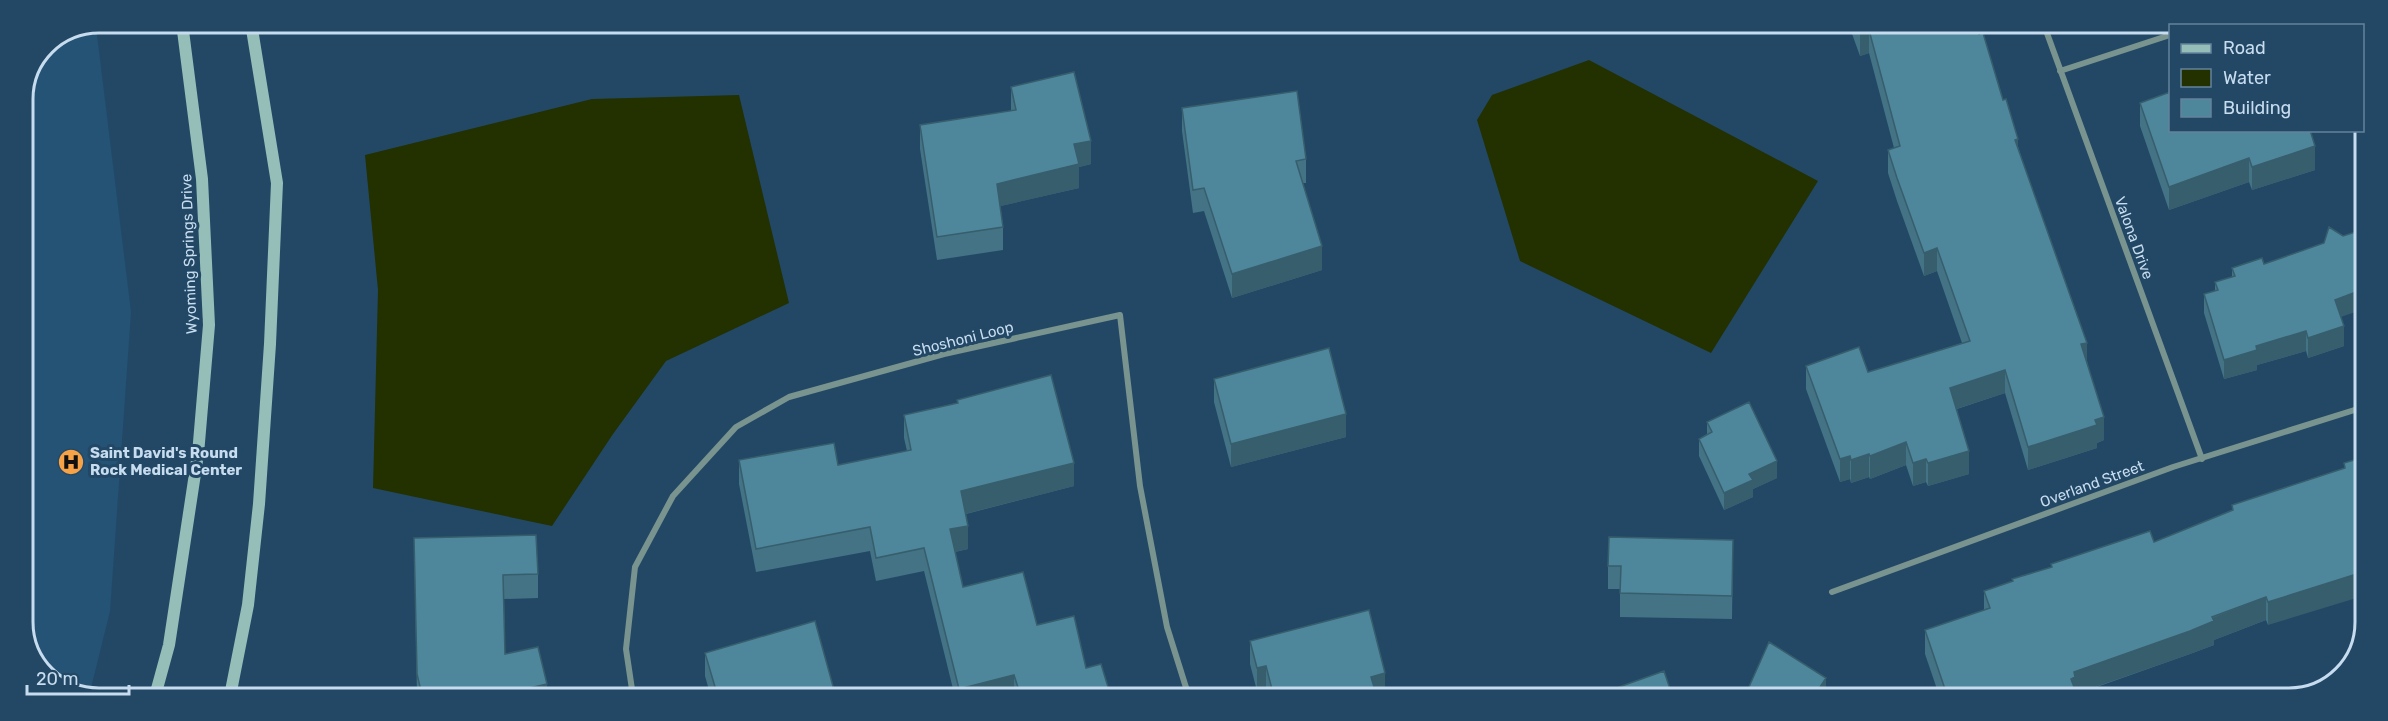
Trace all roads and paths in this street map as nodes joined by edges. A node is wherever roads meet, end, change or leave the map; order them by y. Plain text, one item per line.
1 (183, 33) edge
2 (253, 33) edge
3 (2047, 33) edge
4 (2169, 35) edge
5 (2060, 71) junction
6 (2355, 411) edge
7 (2202, 459) junction
8 (1832, 592) dead end
9 (157, 688) edge
10 (232, 688) edge
11 (632, 688) edge
12 (1186, 688) edge

1 - 9 street, Wyoming Springs Drive
2 - 10 street
3 - 5 street, Valona Drive
4 - 5 street
5 - 7 street, Valona Drive
6 - 7 street, Overland Street
7 - 8 street, Overland Street
11 - 12 street, Shoshoni Loop

